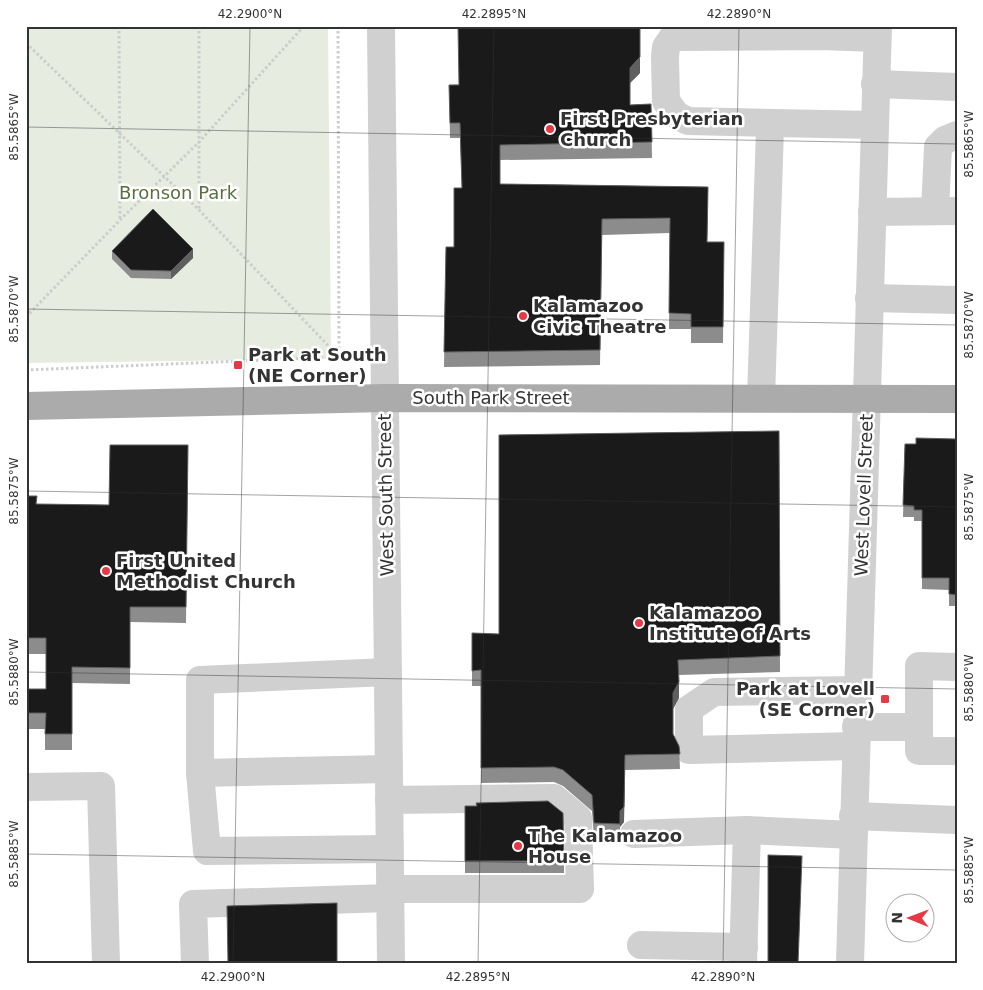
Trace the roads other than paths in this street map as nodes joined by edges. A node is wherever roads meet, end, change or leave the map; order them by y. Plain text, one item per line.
1 (381, 26) edge
2 (877, 32) edge
3 (876, 84) junction
4 (957, 87) edge
5 (776, 123) junction
6 (874, 125) junction
7 (957, 135) edge
8 (946, 211) edge
9 (872, 212) junction
10 (869, 298) junction
11 (957, 300) edge
12 (385, 398) junction
13 (761, 398) junction
14 (867, 398) junction
15 (957, 399) edge
16 (26, 406) edge
17 (957, 667) edge
18 (388, 672) junction
19 (858, 690) junction
20 (919, 727) junction
21 (856, 737) junction
22 (957, 751) edge
23 (388, 769) junction
24 (200, 773) junction
25 (26, 787) edge
26 (389, 800) junction
27 (957, 820) edge
28 (853, 825) junction
29 (748, 830) junction
30 (634, 834) dead end
31 (389, 849) junction
32 (390, 893) junction
33 (641, 945) dead end
34 (744, 955) edge
35 (106, 964) edge
36 (195, 964) edge
37 (391, 964) edge
38 (850, 964) edge

1 - 12 street, West South Street
2 - 3 street, West Lovell Street
2 - 5 street
3 - 4 street
3 - 6 street, West Lovell Street
5 - 6 street
5 - 13 street
6 - 9 street, West Lovell Street
7 - 8 street
8 - 9 street
9 - 10 street, West Lovell Street
10 - 11 street
10 - 14 street, West Lovell Street
12 - 13 main road, South Park Street
12 - 16 main road, South Park Street
12 - 18 street, West South Street
13 - 14 main road, South Park Street
14 - 15 main road, South Park Street
14 - 19 street, West Lovell Street
17 - 20 street
18 - 23 street, West South Street
18 - 24 street
19 - 21 street, West Lovell Street
19 - 21 street
20 - 21 street
20 - 22 street
21 - 28 street, West Lovell Street
23 - 24 street
23 - 26 street, West South Street
24 - 31 street
25 - 35 street
26 - 31 street, West South Street
26 - 32 street
27 - 28 street
28 - 29 street
28 - 38 street, West Lovell Street
29 - 30 street
29 - 34 street
31 - 32 street, West South Street
32 - 36 street
32 - 37 street, West South Street
33 - 34 street

